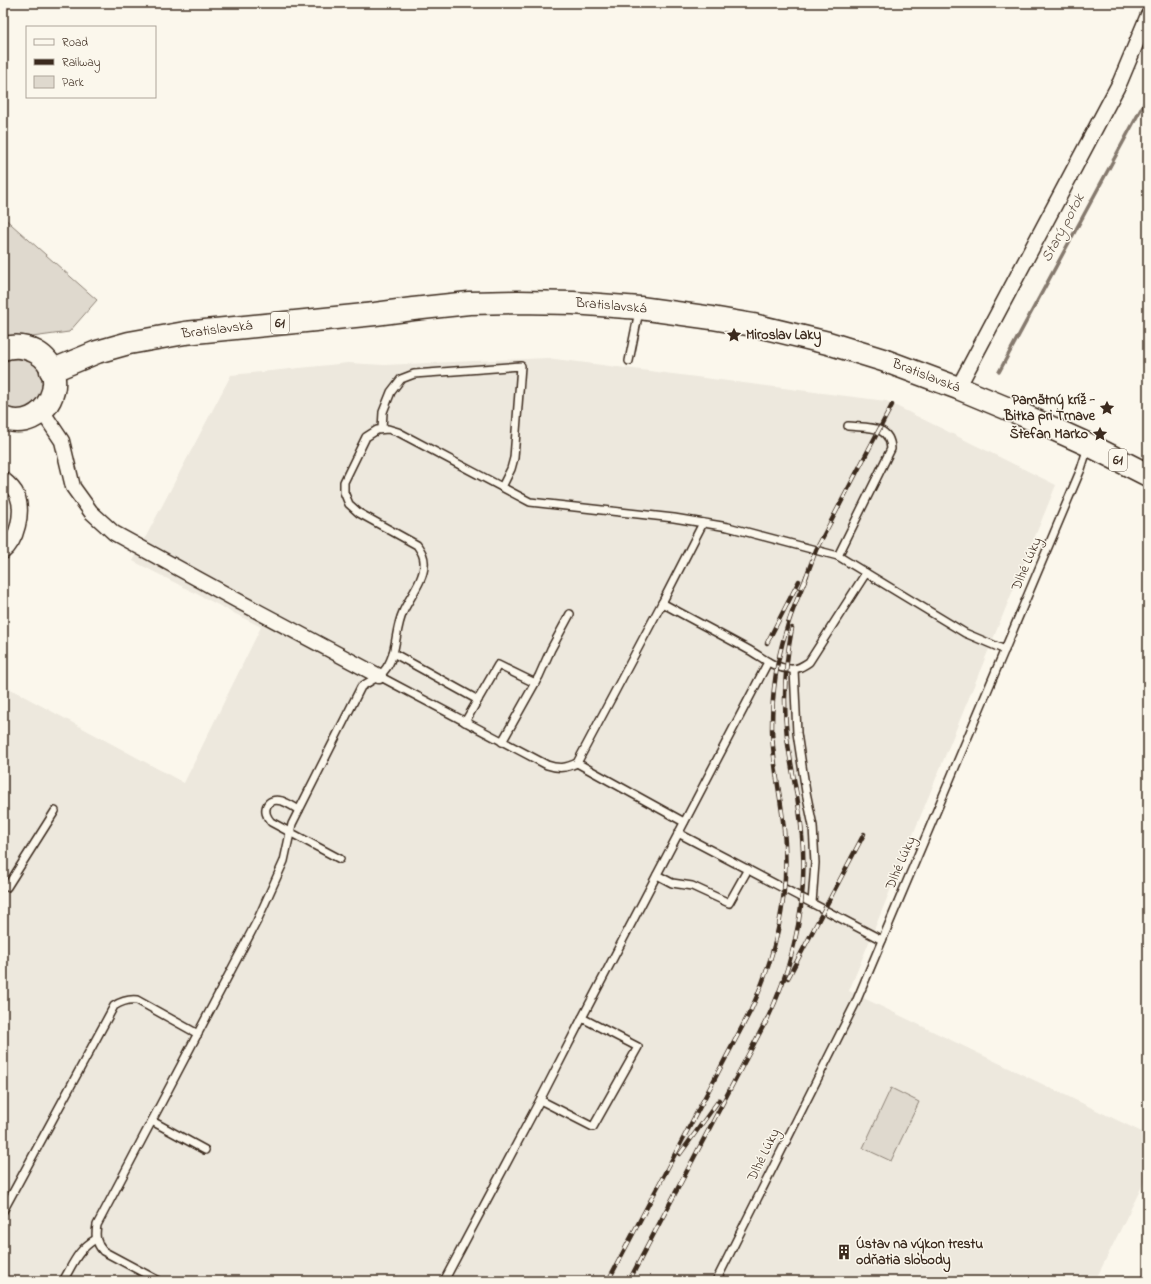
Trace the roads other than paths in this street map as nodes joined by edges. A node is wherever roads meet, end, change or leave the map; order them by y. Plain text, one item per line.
1 (1148, 15) edge
2 (640, 308) junction
3 (3, 349) edge
4 (629, 361) dead end
5 (51, 370) junction
6 (958, 388) junction
7 (42, 411) junction
8 (6, 424) edge
9 (848, 426) dead end
10 (382, 430) junction
11 (1088, 445) junction
12 (1148, 475) edge
13 (3, 479) edge
14 (502, 487) junction
15 (703, 523) junction
16 (3, 552) edge
17 (838, 556) junction
18 (866, 573) junction
19 (662, 603) junction
20 (570, 614) dead end
21 (1005, 650) junction
22 (393, 653) junction
23 (768, 662) junction
24 (794, 669) junction
25 (379, 676) junction
26 (535, 683) junction
27 (478, 700) junction
28 (465, 722) junction
29 (502, 742) junction
30 (577, 763) junction
31 (299, 810) junction
32 (55, 811) dead end
33 (684, 822) junction
34 (290, 832) junction
35 (678, 833) junction
36 (340, 859) dead end
37 (748, 870) junction
38 (657, 875) junction
39 (3, 885) edge
40 (812, 903) junction
41 (882, 940) junction
42 (582, 1018) junction
43 (198, 1034) junction
44 (540, 1100) junction
45 (152, 1121) junction
46 (206, 1150) dead end
47 (3, 1211) edge
48 (96, 1239) junction
49 (63, 1281) edge
50 (159, 1281) edge
51 (444, 1281) edge
52 (716, 1281) edge

1 - 6 street
2 - 4 lane
2 - 5 main road, Bratislavská / 61
2 - 6 main road, Bratislavská / 61
3 - 5 main road
5 - 7 main road
6 - 11 main road, Bratislavská / 61
7 - 8 main road
7 - 25 street
9 - 17 lane
10 - 14 lane
10 - 14 lane
10 - 22 lane
11 - 12 main road, Bratislavská / 61
11 - 21 lane, Dlhé Lúky
13 - 16 street
14 - 15 lane
15 - 17 lane
15 - 19 lane
17 - 18 lane
18 - 21 lane
18 - 24 lane
19 - 23 lane
19 - 30 lane
20 - 26 lane
21 - 41 lane, Dlhé Lúky
22 - 25 lane
22 - 27 lane
23 - 24 lane
23 - 33 lane
24 - 40 lane
25 - 28 lane
25 - 31 lane
26 - 27 lane
26 - 29 lane
27 - 28 lane
28 - 29 lane
29 - 30 lane
30 - 33 lane
31 - 34 lane
31 - 34 lane
32 - 39 lane
33 - 35 lane
34 - 36 lane
34 - 43 lane
35 - 37 lane
35 - 38 lane
37 - 38 lane
37 - 40 lane
38 - 42 lane
40 - 41 lane
41 - 52 lane, Dlhé Lúky
42 - 44 lane
42 - 44 lane
43 - 45 lane
43 - 47 lane
44 - 51 lane
45 - 46 lane
45 - 48 lane
48 - 49 lane
48 - 50 lane

